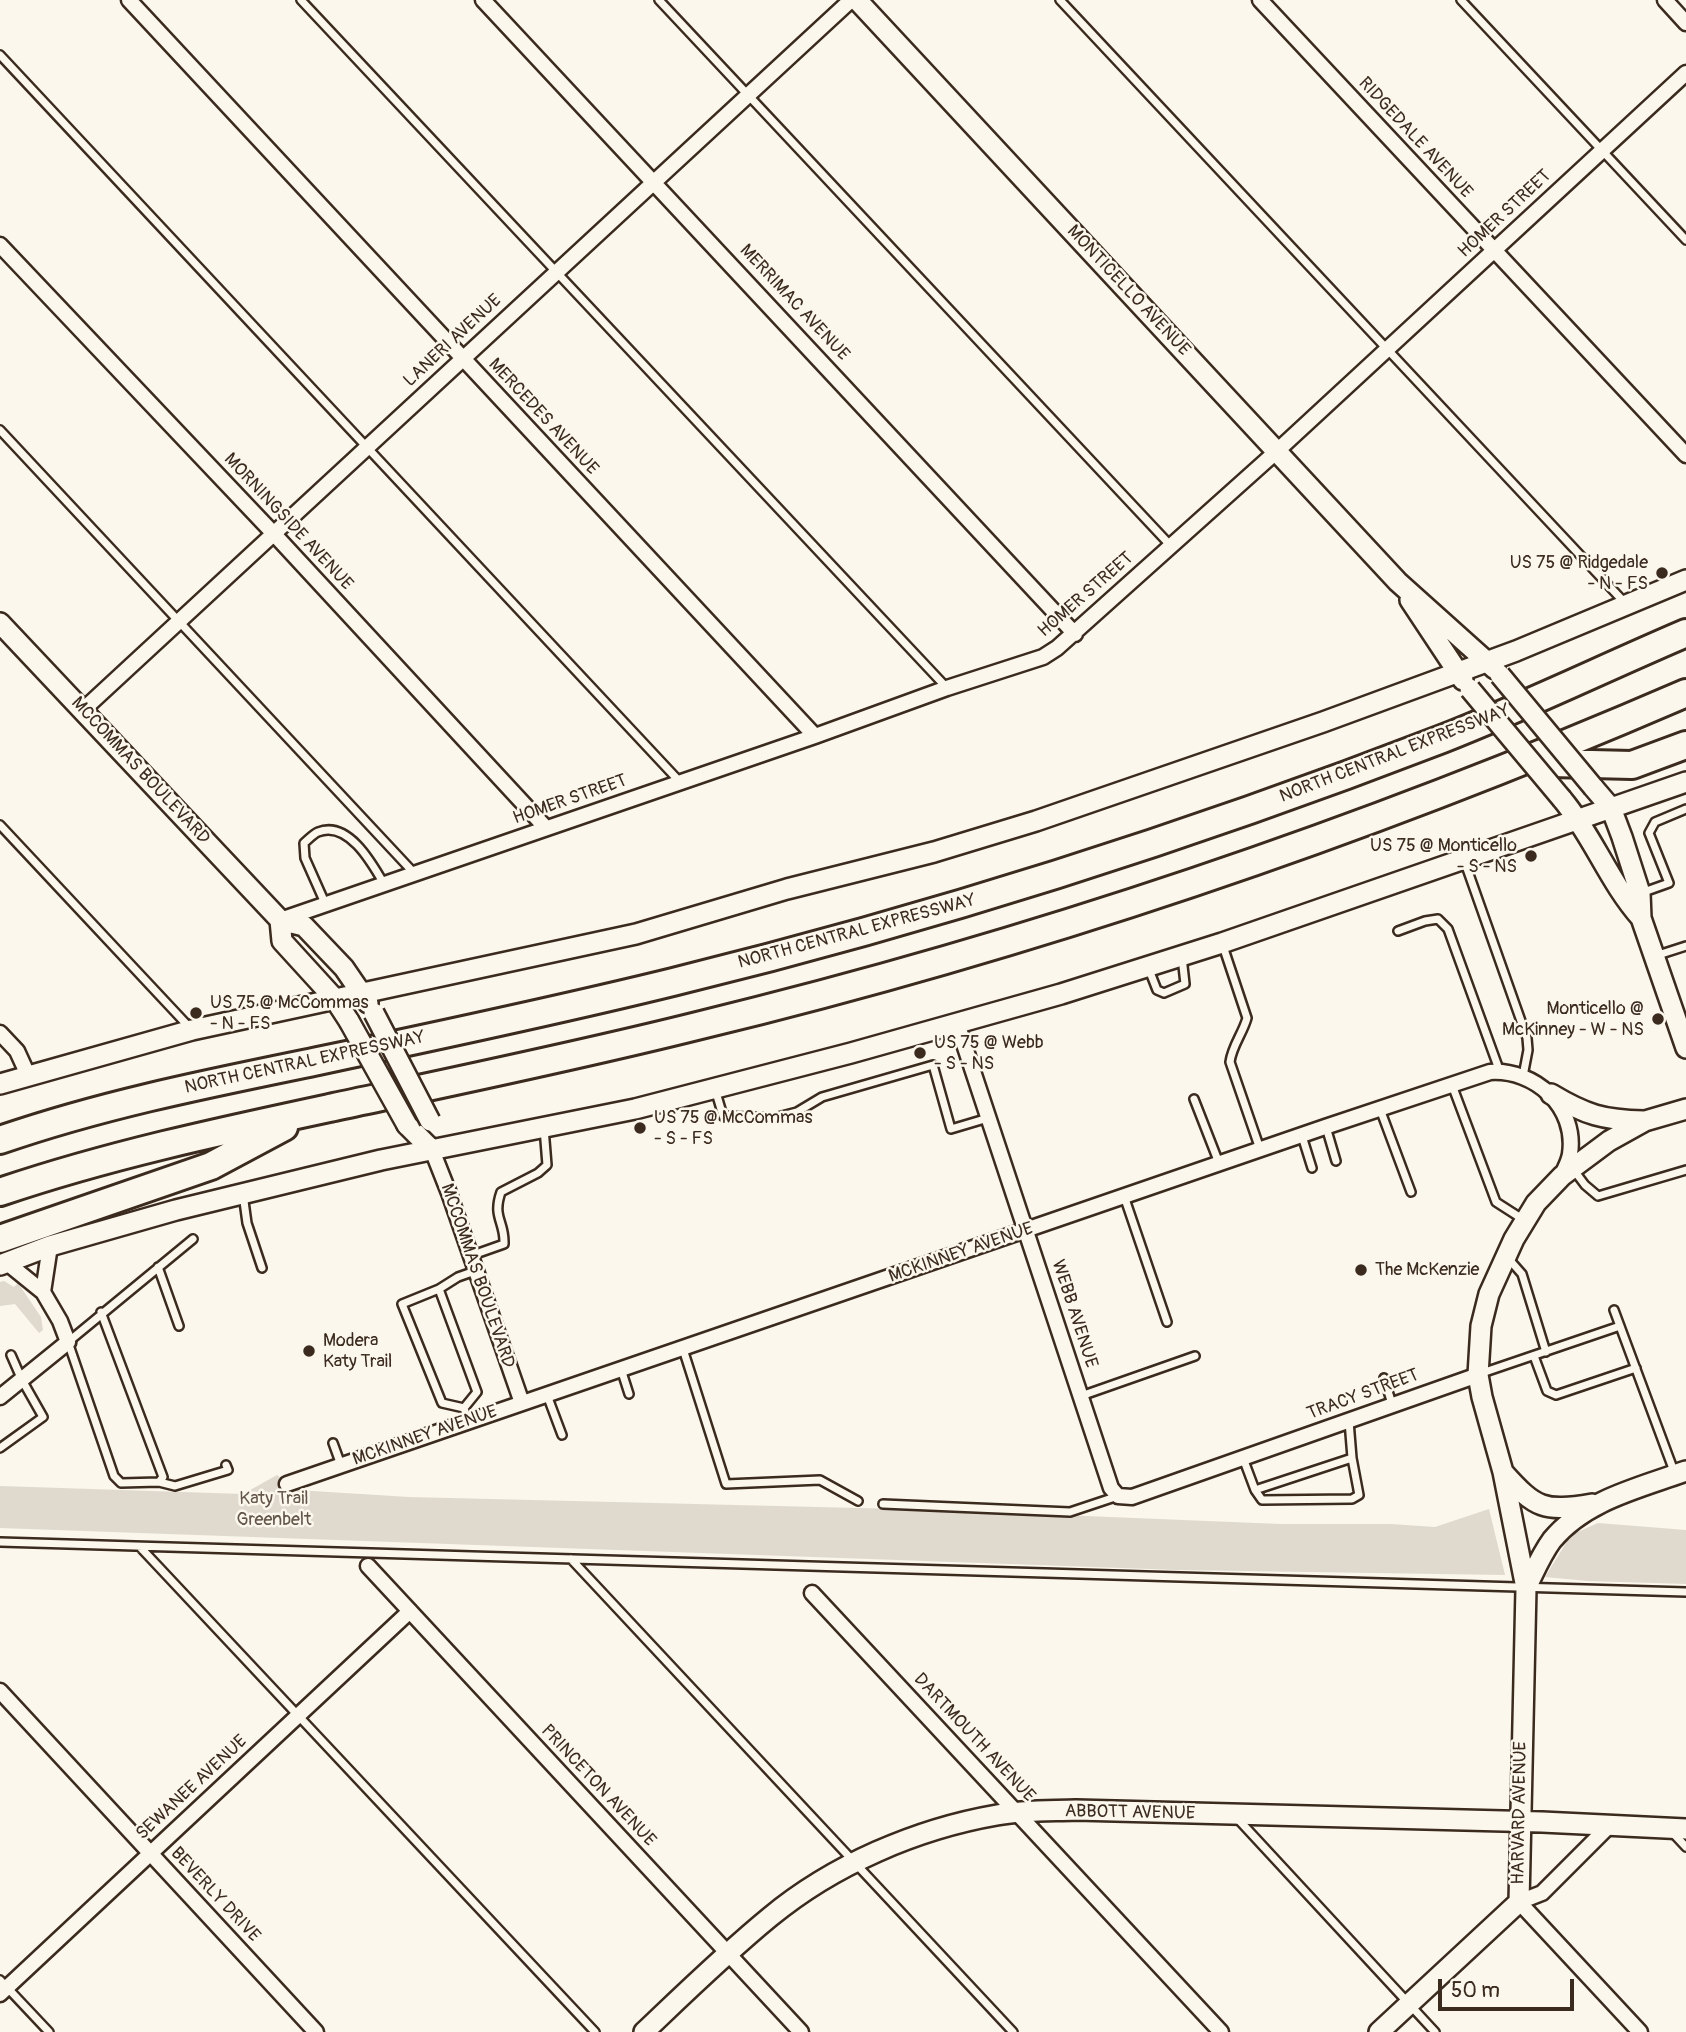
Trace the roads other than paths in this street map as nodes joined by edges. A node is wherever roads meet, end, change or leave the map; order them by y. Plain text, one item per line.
1 (129, 0) edge
2 (301, 0) edge
3 (484, 0) edge
4 (659, 0) edge
5 (851, 0) edge
6 (858, 0) edge
7 (1060, 0) edge
8 (1260, 0) edge
9 (1461, 0) edge
10 (1665, 0) edge
11 (1686, 23) edge
12 (0, 55) edge
13 (1686, 73) edge
14 (748, 94) junction
15 (1602, 150) junction
16 (654, 180) junction
17 (1686, 240) edge
18 (0, 245) edge
19 (1493, 251) junction
20 (556, 272) junction
21 (1388, 348) junction
22 (463, 358) junction
23 (0, 430) edge
24 (367, 447) junction
25 (1277, 451) junction
26 (1686, 455) edge
27 (274, 534) junction
28 (1172, 546) junction
29 (1686, 580) edge
30 (1398, 582) junction
31 (1628, 606) junction
32 (0, 622) edge
33 (180, 622) junction
34 (1683, 633) edge
35 (1075, 634) junction
36 (1494, 668) junction
37 (1457, 673) junction
38 (947, 688) junction
39 (1686, 693) edge
40 (83, 710) junction
41 (815, 736) junction
42 (1686, 745) edge
43 (1521, 762) junction
44 (1686, 782) edge
45 (681, 783) junction
46 (1611, 808) junction
47 (1686, 809) edge
48 (1579, 819) junction
49 (0, 825) edge
50 (546, 828) junction
51 (1464, 859) junction
52 (414, 873) junction
53 (384, 884) junction
54 (1640, 893) junction
55 (325, 904) junction
56 (1641, 918) junction
57 (280, 920) junction
58 (1398, 930) dead end
59 (1222, 943) junction
60 (1686, 946) edge
61 (1182, 956) junction
62 (1654, 956) junction
63 (1148, 967) junction
64 (362, 993) junction
65 (334, 998) junction
66 (957, 1023) junction
67 (192, 1030) junction
68 (0, 1033) edge
69 (1686, 1048) edge
70 (1500, 1072) junction
71 (28, 1075) junction
72 (1523, 1076) junction
73 (0, 1084) edge
74 (1452, 1085) junction
75 (715, 1089) junction
76 (1551, 1094) junction
77 (1194, 1099) dead end
78 (1380, 1109) junction
79 (1686, 1109) edge
80 (312, 1112) junction
81 (988, 1118) junction
82 (1645, 1121) junction
83 (1325, 1127) junction
84 (544, 1128) junction
85 (1301, 1135) junction
86 (0, 1140) edge
87 (1260, 1149) junction
88 (432, 1150) junction
89 (1336, 1161) dead end
90 (1219, 1163) junction
91 (1573, 1167) junction
92 (1312, 1168) dead end
93 (1686, 1170) edge
94 (0, 1192) edge
95 (1411, 1192) dead end
96 (243, 1193) junction
97 (1124, 1196) junction
98 (1524, 1221) junction
99 (1025, 1231) junction
100 (193, 1239) dead end
101 (50, 1245) junction
102 (2, 1255) edge
103 (1506, 1255) junction
104 (472, 1264) junction
105 (158, 1267) junction
106 (262, 1268) dead end
107 (439, 1290) junction
108 (43, 1292) junction
109 (1615, 1310) dead end
110 (102, 1312) junction
111 (1167, 1322) dead end
112 (179, 1326) dead end
113 (1620, 1326) junction
114 (68, 1342) junction
115 (682, 1348) junction
116 (1546, 1352) junction
117 (11, 1355) dead end
118 (1195, 1356) dead end
119 (1534, 1356) junction
120 (1636, 1367) junction
121 (621, 1369) junction
122 (1478, 1374) junction
123 (1384, 1378) dead end
124 (22, 1380) junction
125 (629, 1394) dead end
126 (547, 1395) junction
127 (1080, 1396) junction
128 (0, 1397) edge
129 (522, 1403) junction
130 (1392, 1404) junction
131 (466, 1415) junction
132 (1349, 1420) junction
133 (562, 1435) dead end
134 (333, 1443) dead end
135 (0, 1448) edge
136 (1243, 1458) junction
137 (1352, 1458) junction
138 (226, 1465) dead end
139 (341, 1465) junction
140 (1503, 1472) junction
141 (1681, 1473) edge
142 (159, 1482) junction
143 (287, 1484) dead end
144 (1255, 1490) junction
145 (1118, 1496) junction
146 (858, 1501) dead end
147 (1598, 1503) junction
148 (883, 1504) dead end
149 (0, 1542) edge
150 (139, 1547) junction
151 (571, 1559) junction
152 (368, 1566) dead end
153 (1526, 1588) junction
154 (1686, 1592) edge
155 (812, 1593) dead end
156 (410, 1611) junction
157 (0, 1691) edge
158 (298, 1715) junction
159 (1017, 1812) junction
160 (1234, 1815) junction
161 (1520, 1822) junction
162 (1610, 1825) junction
163 (1677, 1829) edge
164 (1686, 1847) edge
165 (150, 1853) junction
166 (855, 1863) junction
167 (1519, 1902) junction
168 (728, 1954) junction
169 (2, 1987) edge
170 (1409, 2004) junction
171 (49, 2032) edge
172 (316, 2032) edge
173 (595, 2032) edge
174 (644, 2032) edge
175 (801, 2032) edge
176 (1013, 2032) edge
177 (1221, 2032) edge
178 (1380, 2032) edge
179 (1435, 2032) edge
180 (1640, 2032) edge

1 - 22 street, MERCEDES AVENUE
2 - 20 lane
3 - 16 street, MERRIMAC AVENUE
4 - 14 lane
5 - 14 street, LANERI AVENUE
6 - 25 street, MONTICELLO AVENUE
7 - 21 lane
8 - 19 street, RIDGEDALE AVENUE
9 - 15 lane
10 - 11 street
12 - 24 lane
13 - 15 street, HOMER STREET
14 - 16 street, LANERI AVENUE
14 - 28 lane
15 - 17 lane
15 - 19 street, HOMER STREET
16 - 20 street, LANERI AVENUE
16 - 35 street, MERRIMAC AVENUE
18 - 27 street, MORNINGSIDE AVENUE
19 - 21 street, HOMER STREET
19 - 26 street, RIDGEDALE AVENUE
20 - 22 street, LANERI AVENUE
20 - 38 lane
21 - 25 street, HOMER STREET
21 - 31 lane
22 - 24 street, LANERI AVENUE
22 - 41 street, MERCEDES AVENUE
23 - 33 lane
24 - 27 street, LANERI AVENUE
24 - 45 lane
25 - 28 street, HOMER STREET
25 - 30 street, MONTICELLO AVENUE
27 - 33 street, LANERI AVENUE
27 - 50 street, MORNINGSIDE AVENUE
28 - 35 street, HOMER STREET
29 - 31 street
30 - 36 street, MONTICELLO AVENUE
30 - 37 street, MONTICELLO AVENUE
31 - 36 street
32 - 40 street, MCCOMMAS BOULEVARD
33 - 40 street, LANERI AVENUE
33 - 52 lane
34 - 86 highway, NORTH CENTRAL EXPRESSWAY
35 - 38 street, HOMER STREET
36 - 37 street
36 - 46 street, MONTICELLO AVENUE, bridge
37 - 48 street, MONTICELLO AVENUE, bridge
37 - 64 street
38 - 41 street, HOMER STREET
39 - 43 highway
40 - 57 street, MCCOMMAS BOULEVARD
41 - 45 street, HOMER STREET
42 - 43 highway
43 - 80 highway
44 - 46 street
45 - 50 street, HOMER STREET
46 - 48 street
46 - 54 street, MONTICELLO AVENUE
47 - 54 lane
48 - 51 street
48 - 56 street, MONTICELLO AVENUE
49 - 67 lane
50 - 52 street, HOMER STREET
51 - 59 street
51 - 72 lane
52 - 53 street, HOMER STREET
53 - 55 street, HOMER STREET
53 - 55 lane
54 - 56 street, MONTICELLO AVENUE
55 - 57 street, HOMER STREET
56 - 62 street, MONTICELLO AVENUE
57 - 64 street, MCCOMMAS BOULEVARD
57 - 65 street, MCCOMMAS BOULEVARD
58 - 70 lane
59 - 61 street
59 - 87 lane
60 - 62 lane
61 - 63 street
61 - 63 lane
62 - 69 street, MONTICELLO AVENUE
63 - 66 street
64 - 65 street
64 - 88 street, MCCOMMAS BOULEVARD, bridge
65 - 67 street
65 - 88 street, MCCOMMAS BOULEVARD, bridge
66 - 75 street
66 - 81 street, WEBB AVENUE
67 - 71 street
68 - 71 street
70 - 72 street, MCKINNEY AVENUE
70 - 74 street, MCKINNEY AVENUE
71 - 73 street
72 - 76 street, MCKINNEY AVENUE
74 - 78 street, MCKINNEY AVENUE
74 - 98 lane
75 - 81 lane
75 - 84 street
76 - 82 street
76 - 91 street, MCKINNEY AVENUE
77 - 90 lane
78 - 83 street, MCKINNEY AVENUE
78 - 95 lane
79 - 82 street
80 - 94 highway
80 - 102 highway
81 - 99 street, WEBB AVENUE
82 - 91 street
83 - 85 street, MCKINNEY AVENUE
83 - 89 lane
84 - 88 street
84 - 104 lane
85 - 87 street, MCKINNEY AVENUE
85 - 92 lane
87 - 90 street, MCKINNEY AVENUE
88 - 96 street
88 - 104 street, MCCOMMAS BOULEVARD
90 - 97 street, MCKINNEY AVENUE
91 - 93 lane
91 - 98 street, HARVARD AVENUE
96 - 101 street
96 - 106 lane
97 - 99 street, MCKINNEY AVENUE
97 - 111 lane
98 - 103 street, HARVARD AVENUE
99 - 115 street, MCKINNEY AVENUE
99 - 127 street, WEBB AVENUE
100 - 105 lane
101 - 102 street
101 - 108 street
102 - 108 street
103 - 116 lane
103 - 122 street, HARVARD AVENUE
104 - 107 lane
104 - 129 street, MCCOMMAS BOULEVARD
105 - 110 lane
105 - 112 lane
107 - 131 lane
107 - 131 lane
108 - 114 street
109 - 113 lane
110 - 114 lane
110 - 142 lane
113 - 116 lane, TRACY STREET
113 - 120 lane
114 - 124 street
114 - 142 lane
115 - 121 street, MCKINNEY AVENUE
115 - 146 lane
116 - 119 lane, TRACY STREET
117 - 124 lane
118 - 127 lane
119 - 120 lane
119 - 122 lane, TRACY STREET
120 - 141 lane
121 - 125 lane
121 - 126 street, MCKINNEY AVENUE
122 - 130 street, TRACY STREET
122 - 140 street, HARVARD AVENUE
123 - 130 lane
124 - 128 street
124 - 135 lane
126 - 129 street, MCKINNEY AVENUE
126 - 133 lane
127 - 145 street, WEBB AVENUE
129 - 131 street, MCKINNEY AVENUE
130 - 132 street, TRACY STREET
131 - 139 street, MCKINNEY AVENUE
132 - 136 street, TRACY STREET
132 - 137 lane
134 - 139 lane
136 - 144 lane
136 - 145 street, TRACY STREET
137 - 144 lane
137 - 144 lane
138 - 142 lane
139 - 143 street, MCKINNEY AVENUE
140 - 147 street
140 - 153 street, HARVARD AVENUE
141 - 147 street
145 - 148 lane
147 - 153 street, HARVARD AVENUE
149 - 150 lane
150 - 151 lane
150 - 158 lane
151 - 153 lane
151 - 166 lane
152 - 156 street, PRINCETON AVENUE
153 - 154 lane
153 - 161 street, HARVARD AVENUE
155 - 159 street, DARTMOUTH AVENUE
156 - 158 street, SEWANEE AVENUE
156 - 168 street, PRINCETON AVENUE
157 - 165 street, BEVERLY DRIVE
158 - 165 street, SEWANEE AVENUE
158 - 173 lane
159 - 160 street, ABBOTT AVENUE
159 - 166 street, ABBOTT AVENUE
159 - 177 street, DARTMOUTH AVENUE
160 - 161 street, ABBOTT AVENUE
160 - 170 lane
161 - 162 street, ABBOTT AVENUE
161 - 167 street, HARVARD AVENUE
162 - 163 street, ABBOTT AVENUE
162 - 167 street
163 - 164 lane
165 - 169 street, SEWANEE AVENUE
165 - 172 street, BEVERLY DRIVE
166 - 168 street, ABBOTT AVENUE
166 - 176 lane
167 - 170 street
167 - 180 street, HARVARD AVENUE
168 - 174 street, ABBOTT AVENUE
168 - 175 street, PRINCETON AVENUE
169 - 171 lane
170 - 178 street
170 - 179 lane

